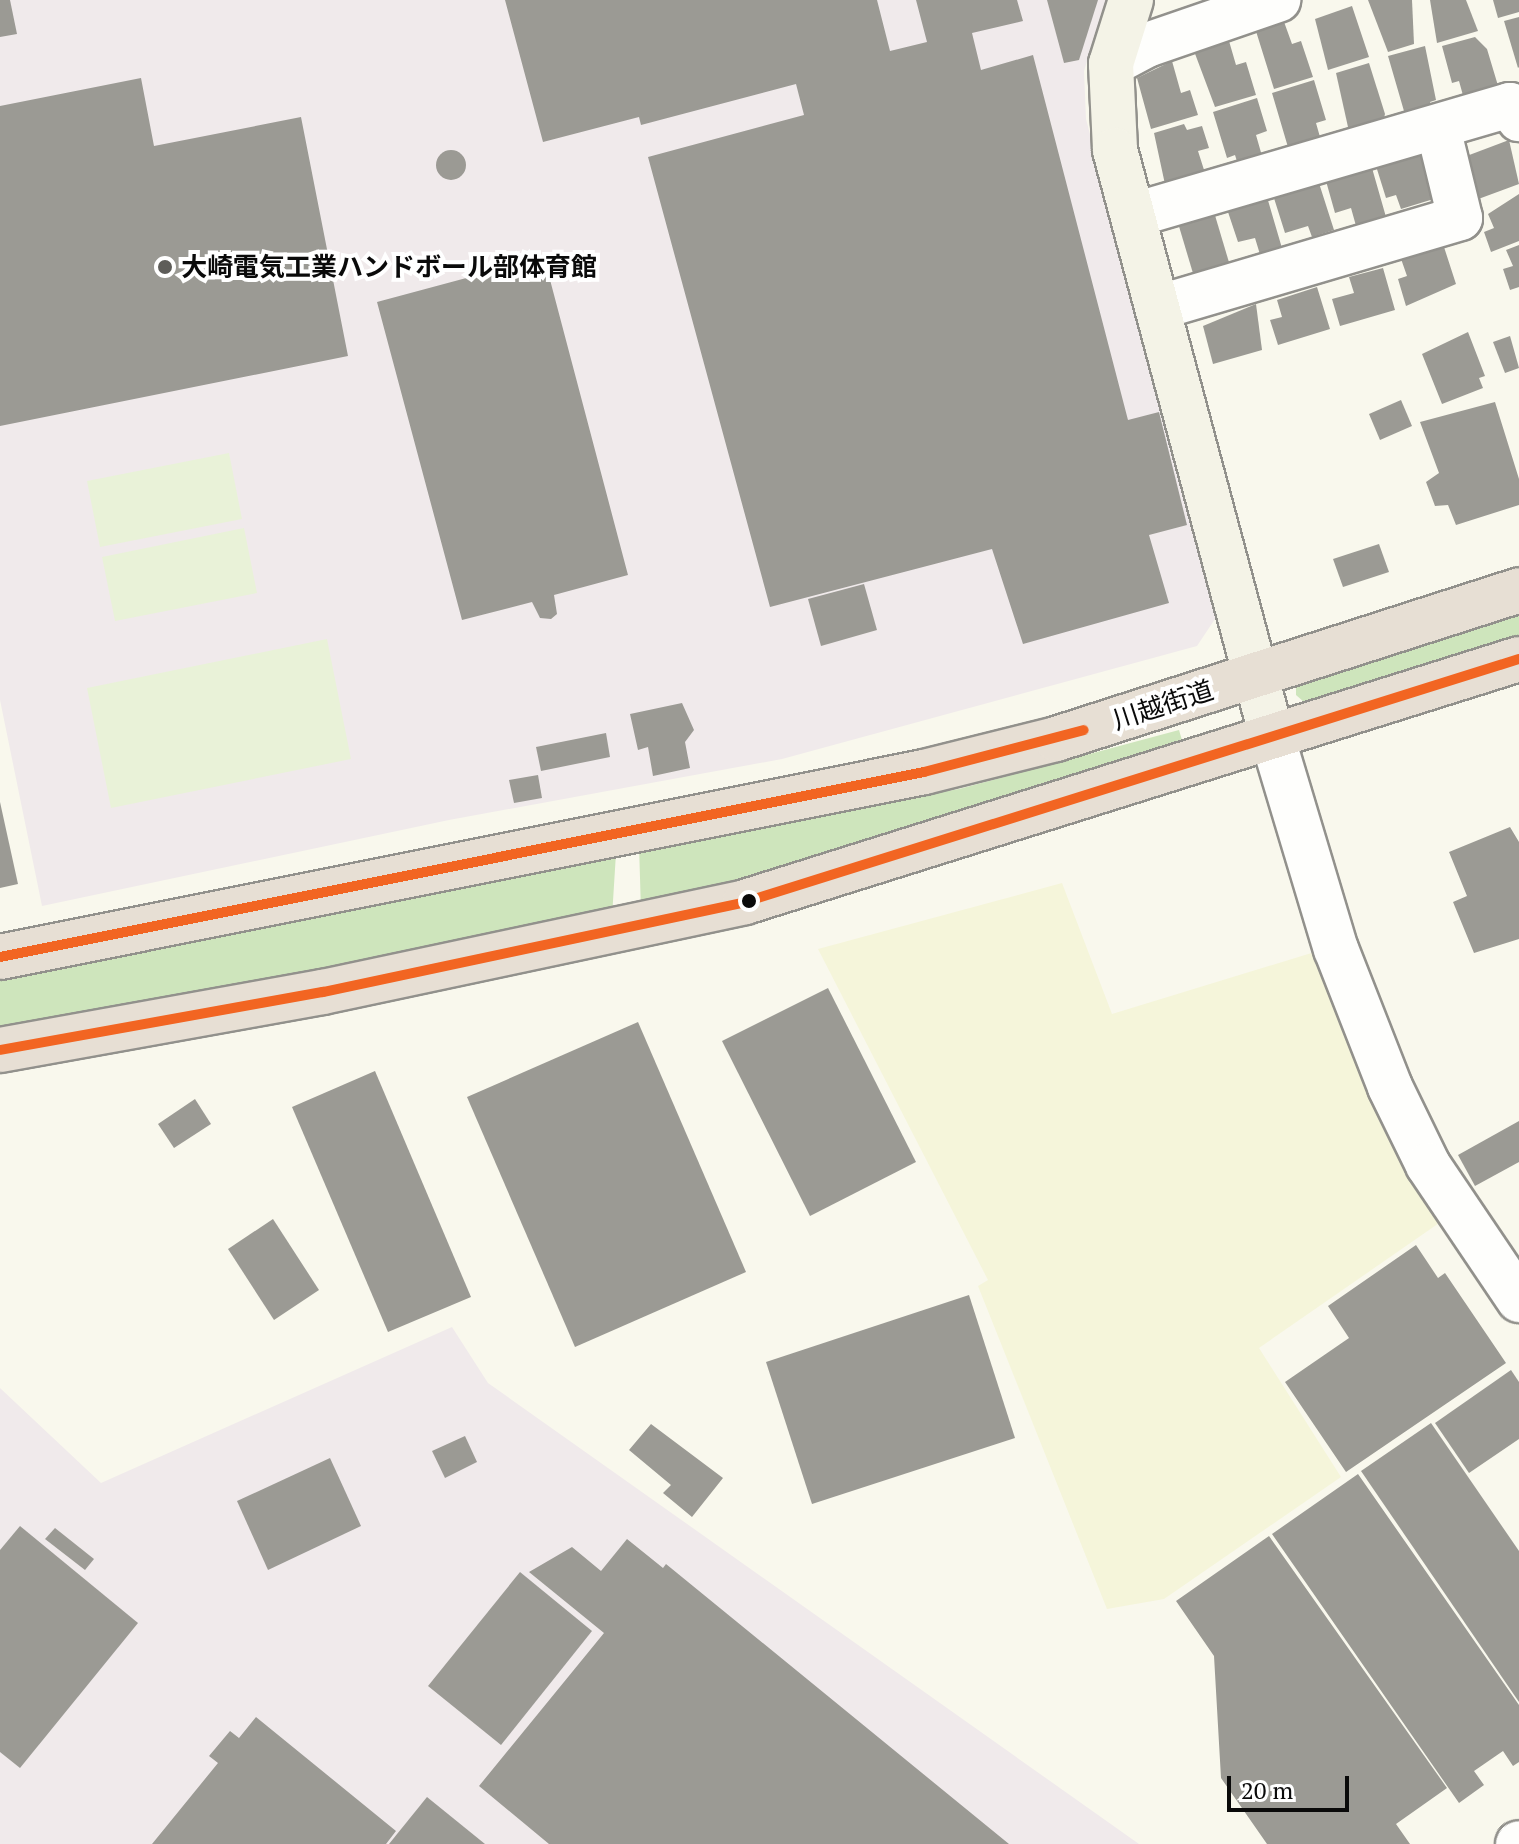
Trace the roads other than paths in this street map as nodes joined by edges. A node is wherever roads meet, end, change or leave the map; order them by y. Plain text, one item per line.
1 (1131, 0) edge
2 (1278, 0) edge
3 (1111, 64) junction
4 (1519, 119) edge
5 (1438, 128) junction
6 (1134, 215) junction
7 (1160, 307) junction
8 (1519, 590) edge
9 (1519, 659) edge
10 (1254, 677) junction
11 (1271, 733) junction
12 (0, 957) edge
13 (0, 1050) edge
14 (1519, 1300) edge

1 - 3 street
2 - 3 street
3 - 6 street
4 - 5 street
5 - 6 street
5 - 7 street
6 - 7 street
7 - 10 street
8 - 10 highway, 川越街道
9 - 11 highway
10 - 11 street
10 - 12 highway, 川越街道
11 - 13 highway
11 - 14 street

